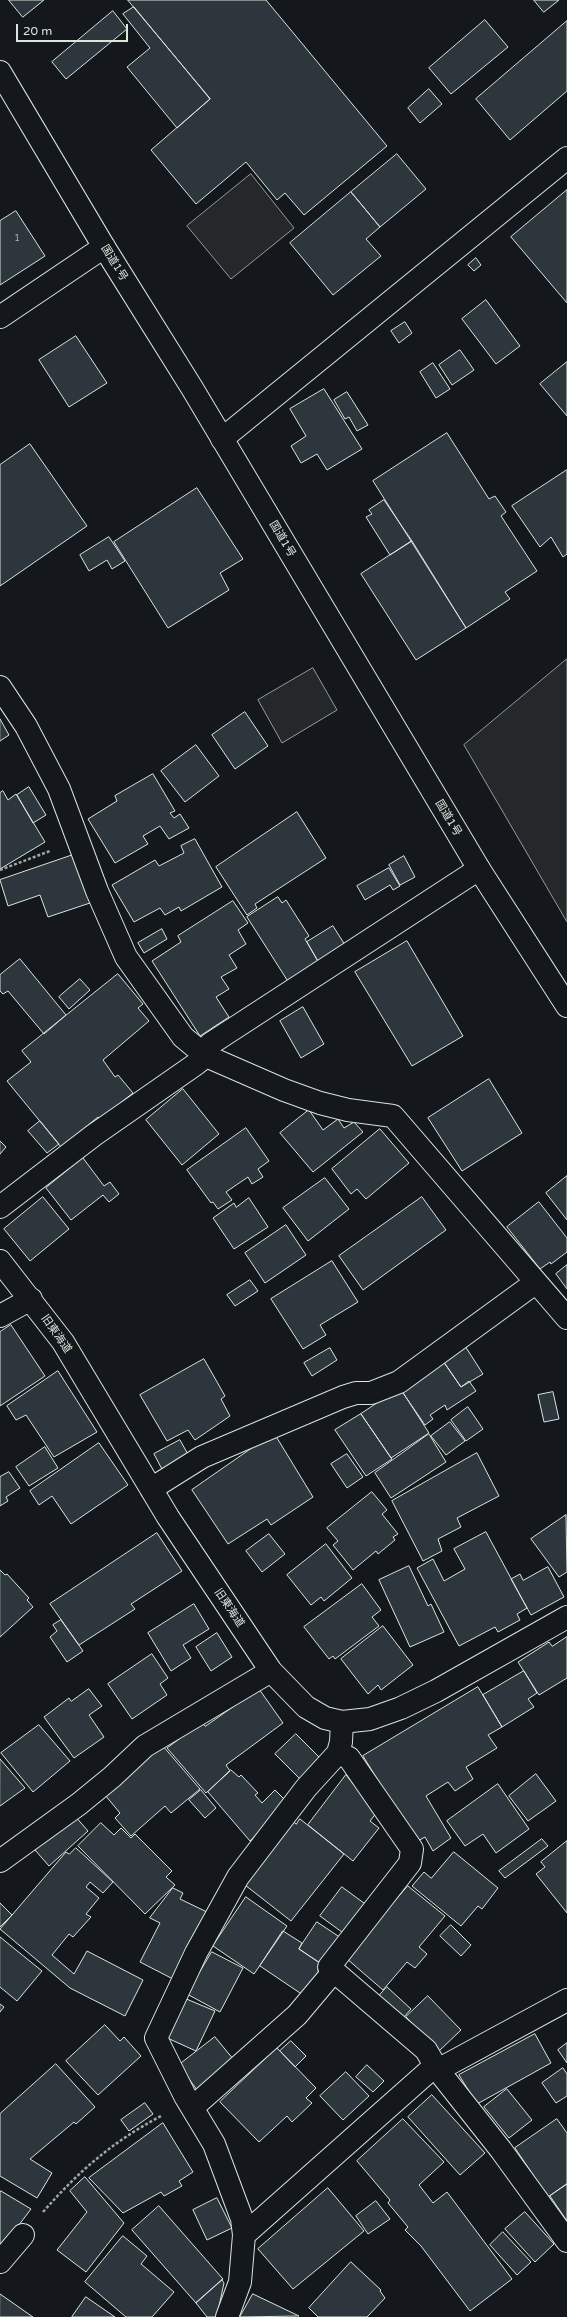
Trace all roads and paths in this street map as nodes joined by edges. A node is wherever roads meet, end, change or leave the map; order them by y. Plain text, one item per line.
1 (0, 72) edge
2 (567, 158) edge
3 (104, 247) junction
4 (0, 317) edge
5 (222, 439) junction
6 (0, 687) edge
7 (79, 840) junction
8 (479, 869) junction
9 (0, 870) edge
10 (567, 1006) edge
11 (206, 1056) junction
12 (0, 1207) edge
13 (0, 1260) edge
14 (535, 1283) junction
15 (31, 1299) junction
16 (0, 1316) edge
17 (567, 1318) edge
18 (151, 1489) junction
19 (567, 1617) edge
20 (271, 1671) junction
21 (342, 1722) junction
22 (338, 1753) junction
23 (0, 1861) edge
24 (334, 1971) junction
25 (567, 2000) edge
26 (437, 2070) junction
27 (190, 2105) junction
28 (23, 2235) joint
29 (244, 2235) junction
30 (567, 2241) edge
31 (0, 2262) edge
32 (227, 2317) edge

1 - 3 main road, 国道1号
2 - 5 main road
3 - 4 main road
3 - 5 main road, 国道1号
5 - 8 main road, 国道1号
6 - 7 main road
7 - 9 path
7 - 11 main road
8 - 10 main road, 国道1号
8 - 11 main road
11 - 12 main road
11 - 14 main road
13 - 15 main road, 旧東海道
14 - 17 main road
14 - 18 main road
15 - 16 main road
15 - 18 main road, 旧東海道
18 - 20 main road, 旧東海道
19 - 21 main road, 旧東海道
20 - 21 main road, 旧東海道
20 - 23 main road
21 - 22 main road
22 - 24 main road
22 - 27 main road
24 - 26 main road
24 - 27 main road
25 - 26 main road
26 - 29 main road
26 - 30 main road
27 - 28 path
27 - 29 main road
28 - 31 main road
29 - 32 main road

